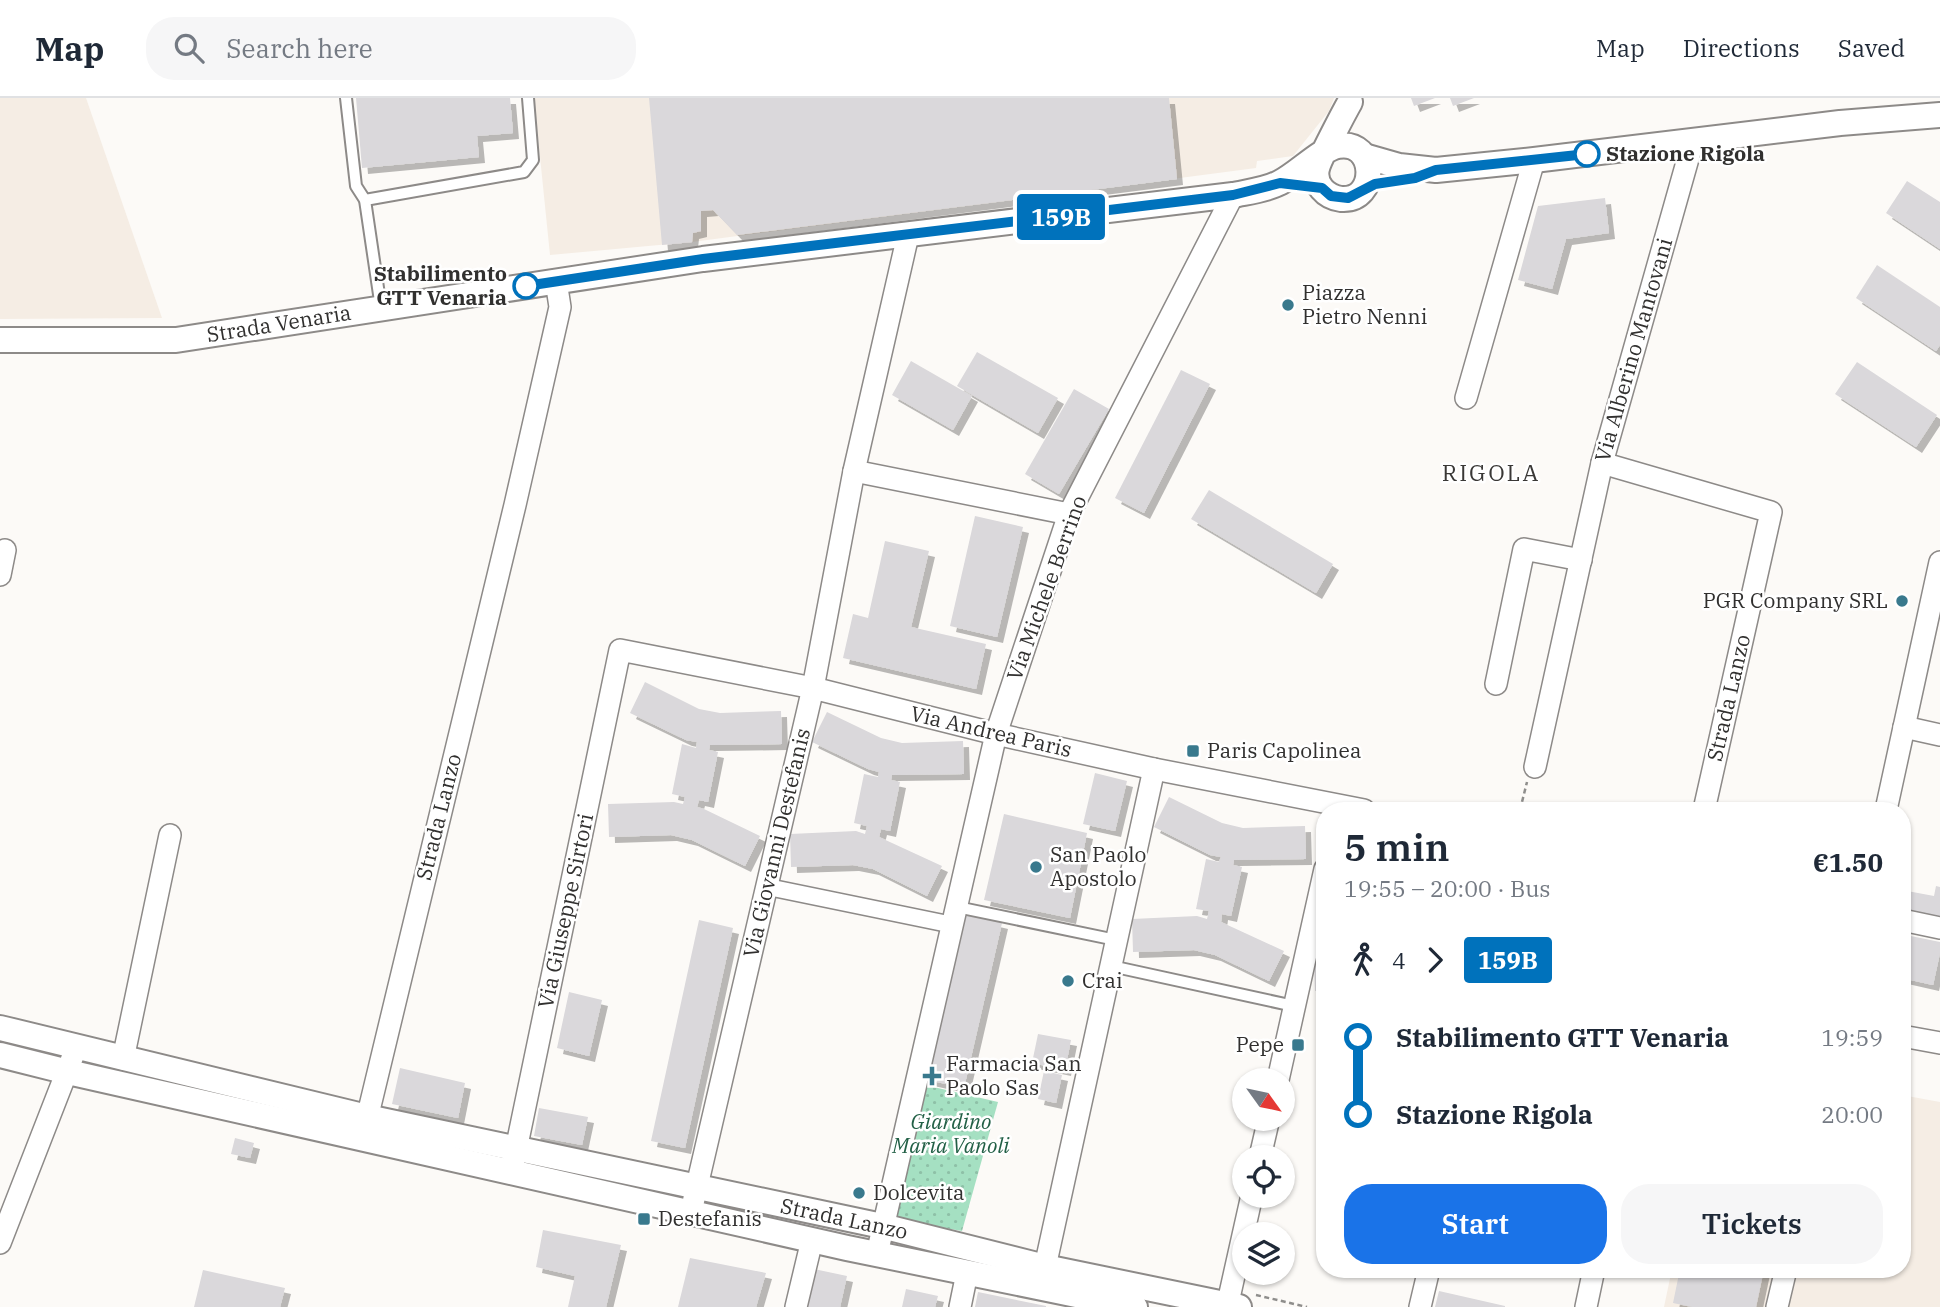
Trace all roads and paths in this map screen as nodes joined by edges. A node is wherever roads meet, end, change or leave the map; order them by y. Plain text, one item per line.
1 (346, 98) edge
2 (528, 98) edge
3 (1350, 100) edge
4 (1940, 115) edge
5 (1693, 141) junction
6 (1322, 155) junction
7 (1364, 156) junction
8 (1534, 160) junction
9 (1436, 170) junction
10 (1280, 183) junction
11 (1322, 188) junction
12 (1364, 189) junction
13 (1233, 195) junction
14 (365, 200) junction
15 (908, 235) junction
16 (556, 281) junction
17 (381, 308) junction
18 (0, 340) edge
19 (1466, 398) dead end
20 (1602, 463) junction
21 (854, 471) junction
22 (1069, 514) junction
23 (5, 550) dead end
24 (1581, 560) junction
25 (1940, 562) edge
26 (0, 575) edge
27 (620, 650) joint
28 (1496, 684) dead end
29 (813, 688) junction
30 (1904, 727) junction
31 (996, 734) junction
32 (1940, 735) edge
33 (1535, 767) joint
34 (1154, 769) junction
35 (1522, 802) edge
36 (1706, 802) edge
37 (1888, 802) edge
38 (1316, 803) edge
39 (170, 835) dead end
40 (768, 887) junction
41 (1316, 909) edge
42 (955, 916) junction
43 (1911, 922) edge
44 (1940, 928) edge
45 (1116, 940) junction
46 (1111, 967) junction
47 (1294, 1006) junction
48 (0, 1028) edge
49 (1911, 1038) edge
50 (1940, 1043) edge
51 (76, 1048) junction
52 (0, 1055) edge
53 (123, 1059) junction
54 (1281, 1068) edge
55 (68, 1072) junction
56 (365, 1128) junction
57 (514, 1161) junction
58 (697, 1188) junction
59 (1250, 1208) edge
60 (691, 1213) junction
61 (882, 1226) junction
62 (812, 1240) junction
63 (0, 1243) edge
64 (877, 1254) junction
65 (1045, 1267) junction
66 (967, 1273) junction
67 (1427, 1278) edge
68 (1592, 1278) edge
69 (1784, 1278) edge
70 (1231, 1306) edge
71 (796, 1307) edge
72 (960, 1307) edge
73 (1135, 1307) edge
74 (1420, 1307) edge
75 (1586, 1307) edge
76 (1777, 1307) edge

1 - 14 lane
2 - 14 lane
3 - 6 street
3 - 7 street
4 - 5 street
5 - 8 street
5 - 20 street, Via Alberino Mantovani
6 - 7 street
6 - 10 street
6 - 11 street
7 - 9 street
7 - 12 street
8 - 9 street
8 - 19 street
9 - 12 street
10 - 11 street
10 - 13 street, Strada Venaria
11 - 12 street
13 - 15 street, Strada Venaria
13 - 22 street, Via Michele Berrino
14 - 17 lane
15 - 16 street, Strada Venaria
15 - 21 street, Via Giovanni Destefanis
16 - 17 street, Strada Venaria
16 - 56 street, Strada Lanzo
17 - 18 street, Strada Venaria
20 - 24 street, Via Alberino Mantovani
20 - 36 street, Strada Lanzo
21 - 22 street
21 - 29 street, Via Giovanni Destefanis
22 - 31 street, Via Michele Berrino
23 - 26 street
24 - 28 street
24 - 33 street, Via Alberino Mantovani
25 - 30 street
27 - 29 street, Via Andrea Paris
27 - 57 street, Via Giuseppe Sirtori
29 - 31 street, Via Andrea Paris
29 - 40 street, Via Giovanni Destefanis
30 - 32 street
30 - 37 street
31 - 34 street, Via Andrea Paris
31 - 42 street, Via Michele Berrino
33 - 35 path
34 - 38 street, Via Andrea Paris
34 - 45 street
39 - 53 street
40 - 42 street
40 - 58 street, Via Giovanni Destefanis
41 - 47 street
42 - 45 lane
42 - 61 street, Via Michele Berrino
43 - 44 street
45 - 46 street
46 - 47 lane
46 - 65 street
47 - 54 street
48 - 51 street, Strada Lanzo
49 - 50 street
51 - 53 street, Strada Lanzo
51 - 55 street
52 - 55 street, Strada Lanzo
53 - 56 street, Strada Lanzo
55 - 56 street, Strada Lanzo
55 - 63 street
56 - 57 street, Strada Lanzo
57 - 58 street, Strada Lanzo
57 - 60 street, Strada Lanzo
58 - 60 street, Via Giovanni Destefanis
58 - 61 street, Strada Lanzo
59 - 70 street
60 - 62 street, Strada Lanzo
61 - 64 street, Via Michele Berrino
61 - 65 street, Strada Lanzo
62 - 64 street, Strada Lanzo
62 - 71 street, Strada Lanzo
64 - 66 street, Strada Lanzo
65 - 70 street, Strada Lanzo
66 - 72 street
66 - 73 street, Strada Lanzo
67 - 74 street
68 - 75 street
69 - 76 street

